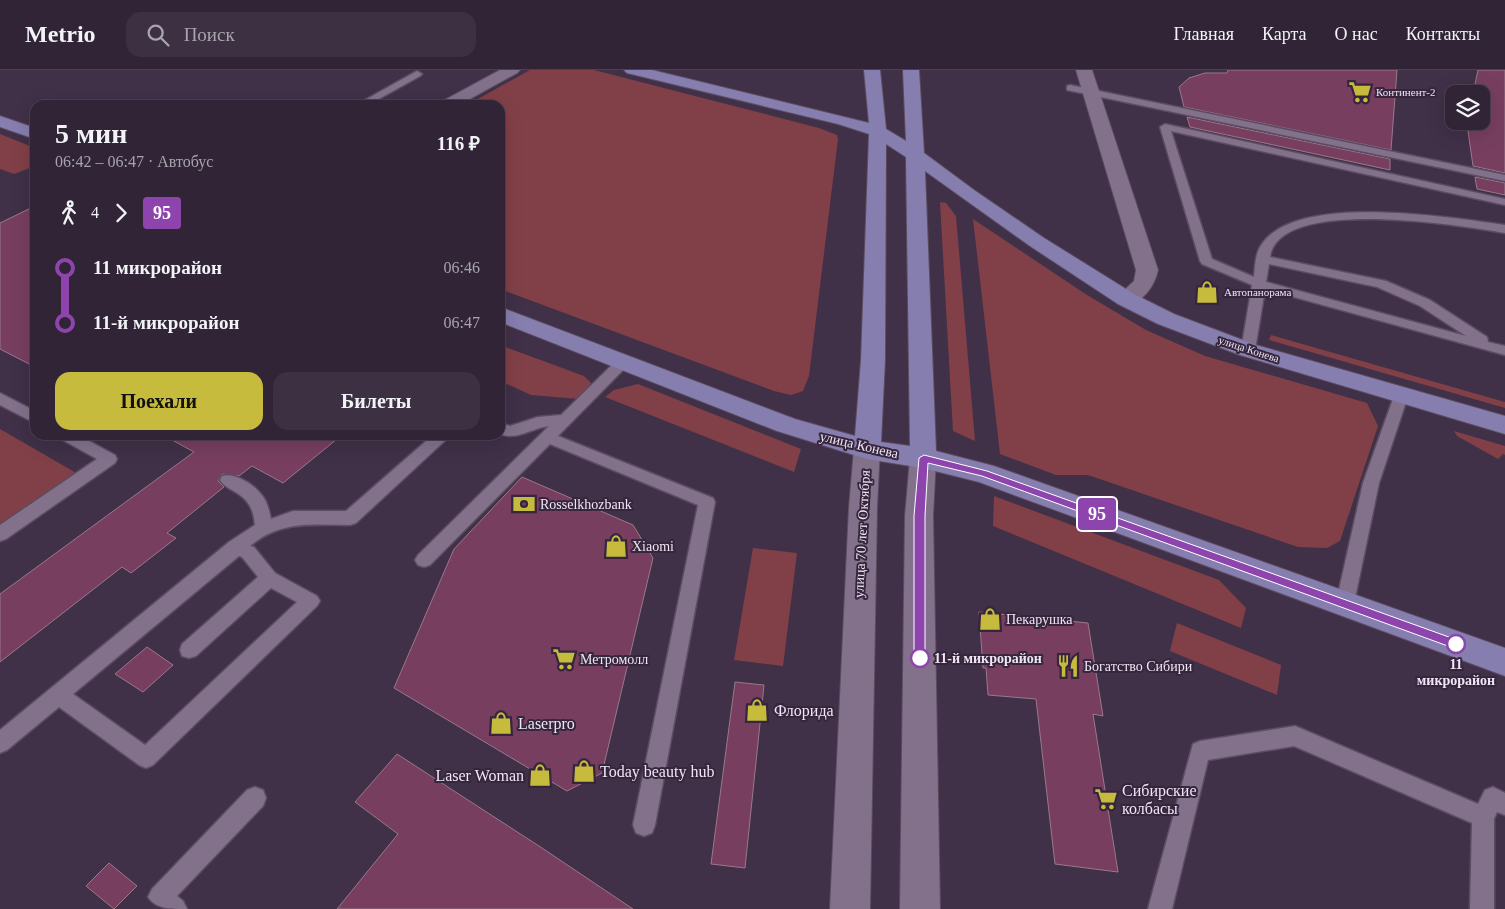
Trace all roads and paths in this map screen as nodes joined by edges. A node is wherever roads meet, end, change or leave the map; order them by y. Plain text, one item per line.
1 (399, 70) edge
2 (512, 70) edge
3 (632, 70) edge
4 (872, 70) edge
5 (911, 70) edge
6 (1084, 70) edge
7 (1070, 88) dead end
8 (1090, 92) junction
9 (370, 100) edge
10 (456, 100) edge
11 (0, 121) edge
12 (878, 131) junction
13 (30, 132) edge
14 (915, 155) junction
15 (1505, 178) edge
16 (1505, 202) edge
17 (1505, 228) edge
18 (1264, 259) junction
19 (1260, 284) junction
20 (1126, 299) junction
21 (505, 316) edge
22 (1248, 350) junction
23 (1499, 350) edge
24 (623, 362) junction
25 (1401, 396) junction
26 (0, 398) edge
27 (30, 415) edge
28 (564, 420) junction
29 (1505, 425) edge
30 (505, 430) edge
31 (547, 437) junction
32 (75, 440) edge
33 (437, 440) edge
34 (867, 448) junction
35 (924, 458) junction
36 (228, 480) dead end
37 (264, 528) junction
38 (0, 534) edge
39 (235, 547) junction
40 (424, 560) dead end
41 (269, 578) junction
42 (1344, 602) junction
43 (189, 650) dead end
44 (1505, 662) edge
45 (58, 695) junction
46 (0, 743) edge
47 (255, 798) dead end
48 (1505, 804) edge
49 (1483, 817) junction
50 (644, 825) dead end
51 (175, 909) edge
52 (850, 909) edge
53 (920, 909) edge
54 (1160, 909) edge
55 (1482, 909) edge

1 - 9 lane
2 - 10 main road
3 - 12 main road, улица Конева
4 - 12 main road, улица 70 лет Октября
5 - 14 main road
6 - 8 main road
7 - 8 lane
8 - 15 lane
8 - 20 main road
11 - 13 main road
12 - 14 main road, улица Конева
12 - 34 main road, улица 70 лет Октября
14 - 20 main road, улица Конева
14 - 35 main road
16 - 19 lane
17 - 18 lane
18 - 19 lane
18 - 23 lane
19 - 22 lane
19 - 23 lane
20 - 22 main road, улица Конева
21 - 24 main road, улица Конева
22 - 25 main road, улица Конева
24 - 28 lane
24 - 34 main road, улица Конева
25 - 29 main road, улица Конева
25 - 42 lane
26 - 27 lane
28 - 30 lane
28 - 31 lane
31 - 40 lane
31 - 50 lane
32 - 38 lane
33 - 37 lane
34 - 35 main road, улица Конева
34 - 52 main road, улица 70 лет Октября
35 - 42 main road, улица Конева
35 - 53 main road
36 - 37 lane
37 - 39 lane
39 - 41 lane
39 - 45 lane
41 - 43 lane
41 - 45 lane
42 - 44 main road, улица Конева
45 - 46 lane
47 - 51 lane
48 - 49 lane
49 - 54 lane
49 - 55 lane

